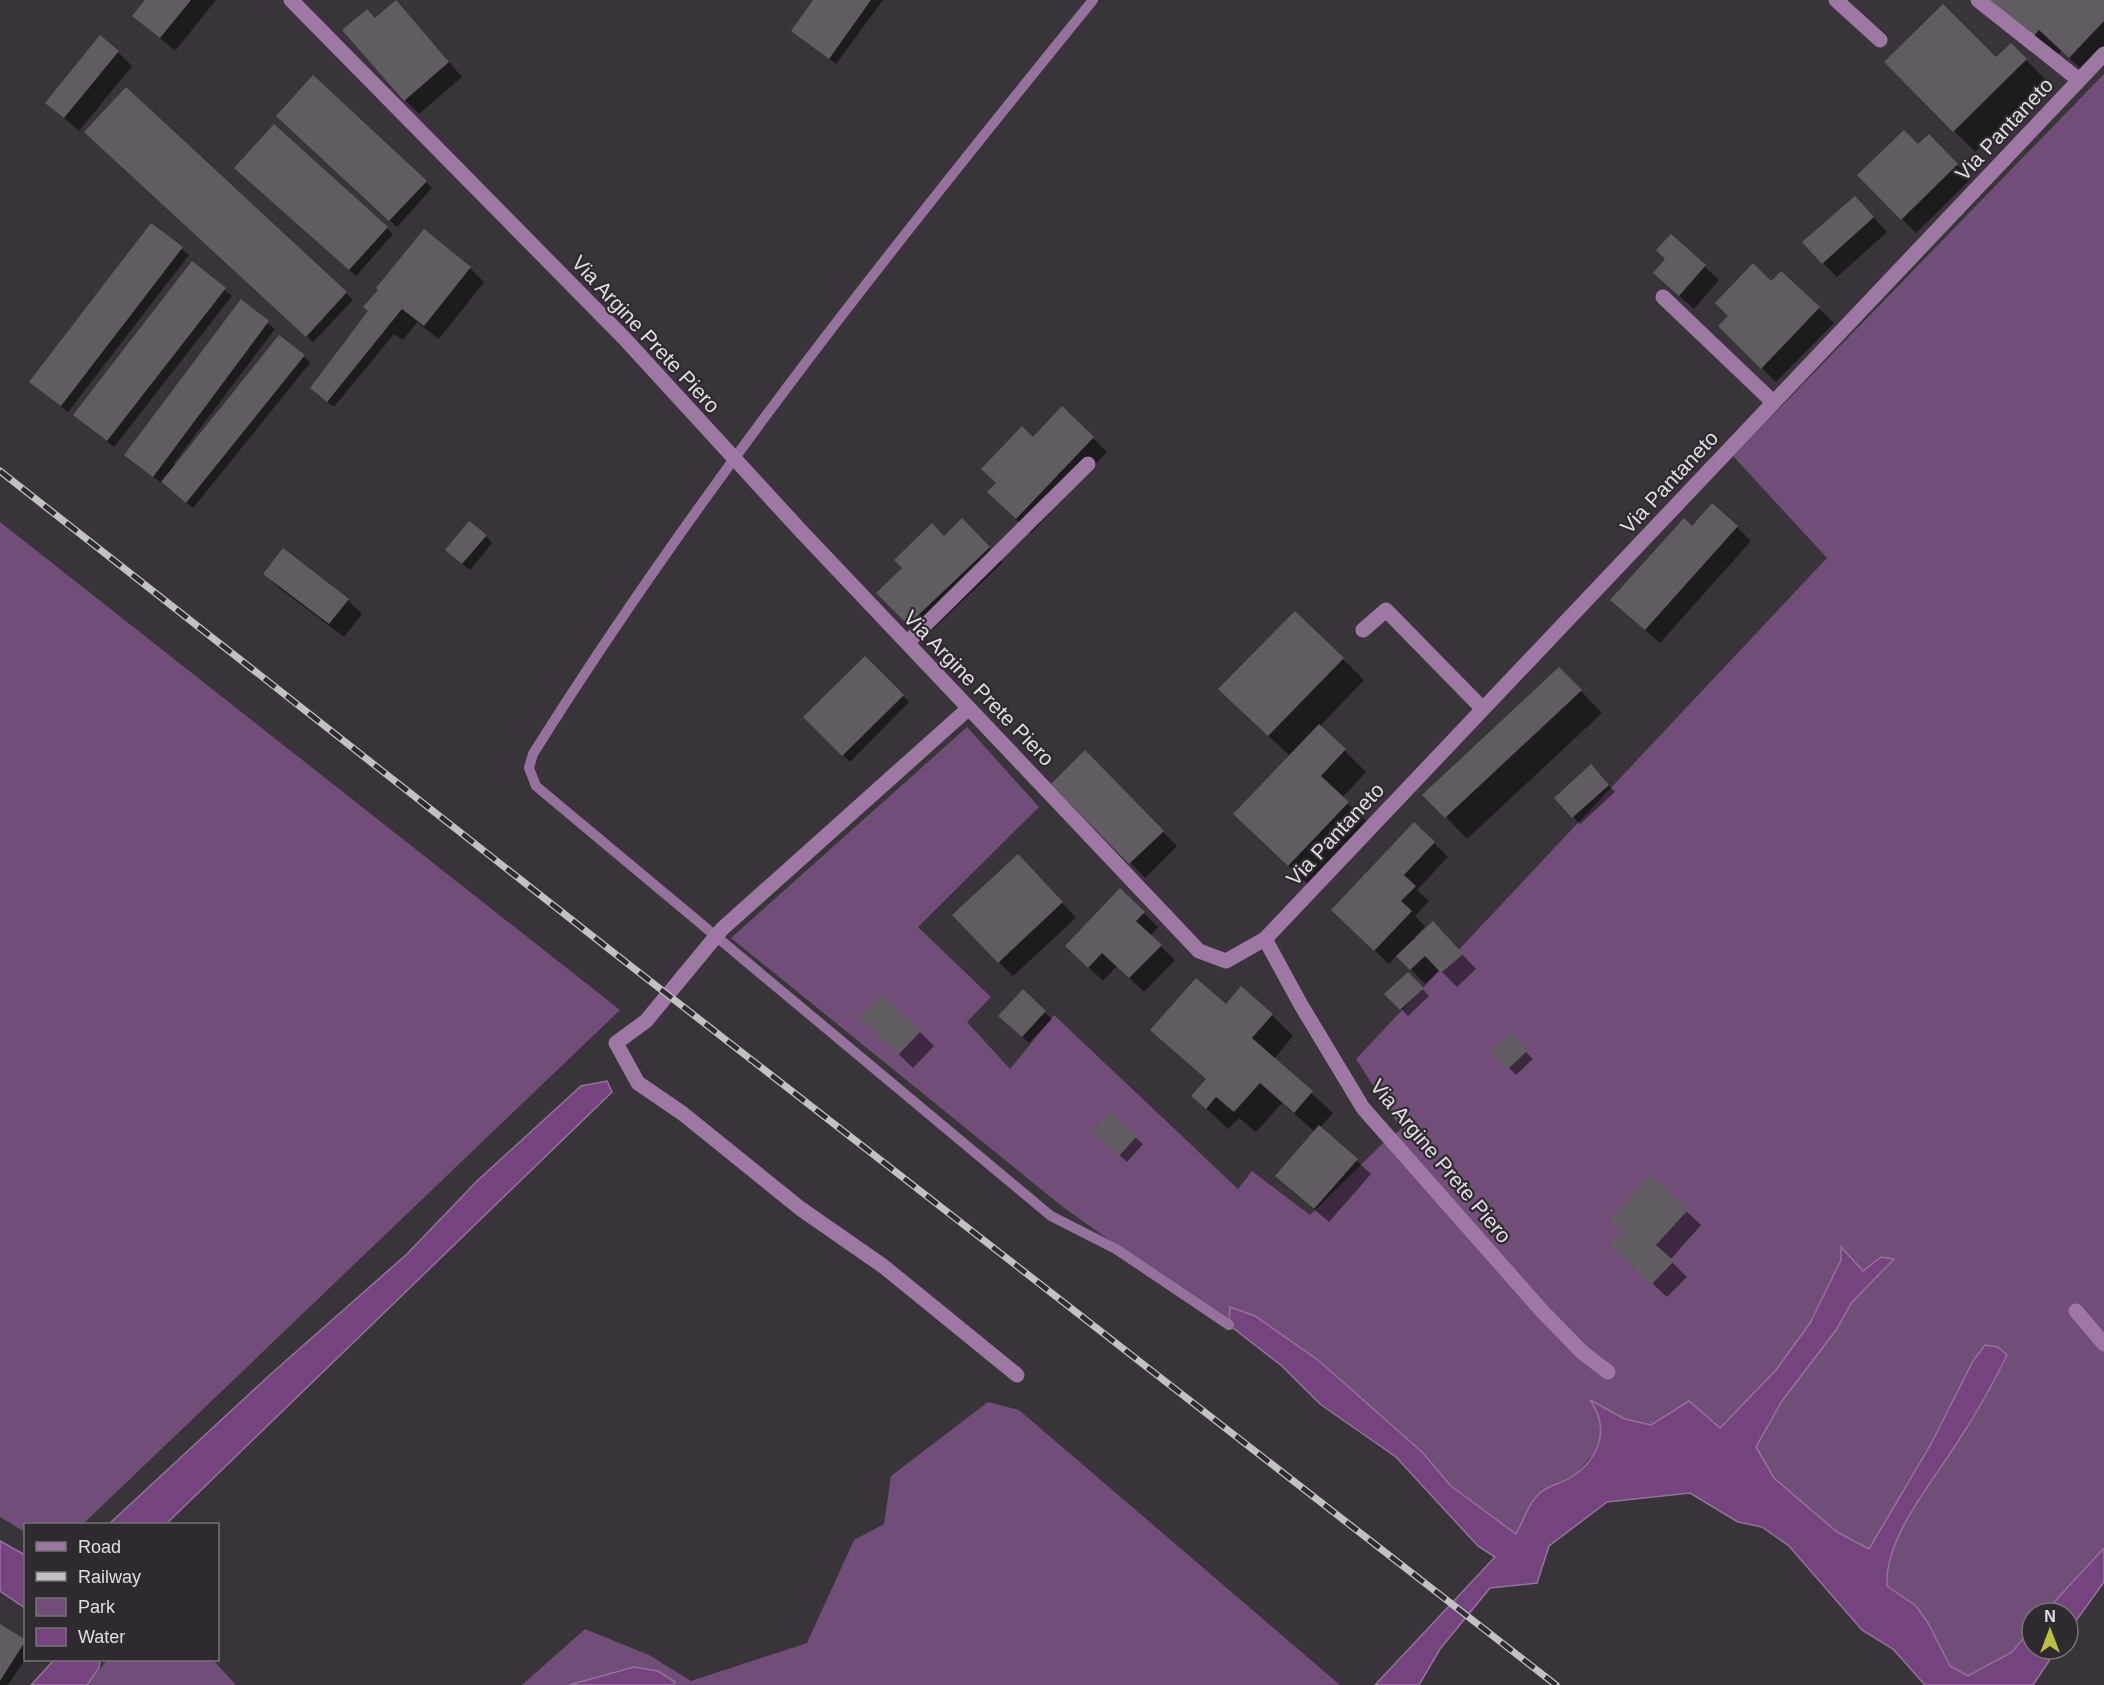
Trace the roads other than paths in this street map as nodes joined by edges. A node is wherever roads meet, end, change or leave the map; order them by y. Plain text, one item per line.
1 (291, 0) edge
2 (1836, 0) edge
3 (1978, 0) edge
4 (1880, 40) dead end
5 (2104, 54) edge
6 (2079, 80) junction
7 (1663, 297) dead end
8 (1773, 402) junction
9 (1088, 464) dead end
10 (1363, 630) dead end
11 (907, 643) junction
12 (969, 708) junction
13 (1483, 709) junction
14 (1265, 939) junction
15 (2076, 1311) dead end
16 (2104, 1344) edge
17 (1608, 1372) dead end
18 (1017, 1375) dead end

1 - 11 street, Via Argine Prete Piero
2 - 4 street
3 - 6 street
5 - 6 street, Via Pantaneto
6 - 8 street, Via Pantaneto
7 - 8 street
8 - 13 street, Via Pantaneto
9 - 11 street
10 - 13 street
11 - 12 street, Via Argine Prete Piero
12 - 14 street, Via Argine Prete Piero
12 - 18 street
13 - 14 street, Via Pantaneto
14 - 17 street, Via Argine Prete Piero
15 - 16 street

